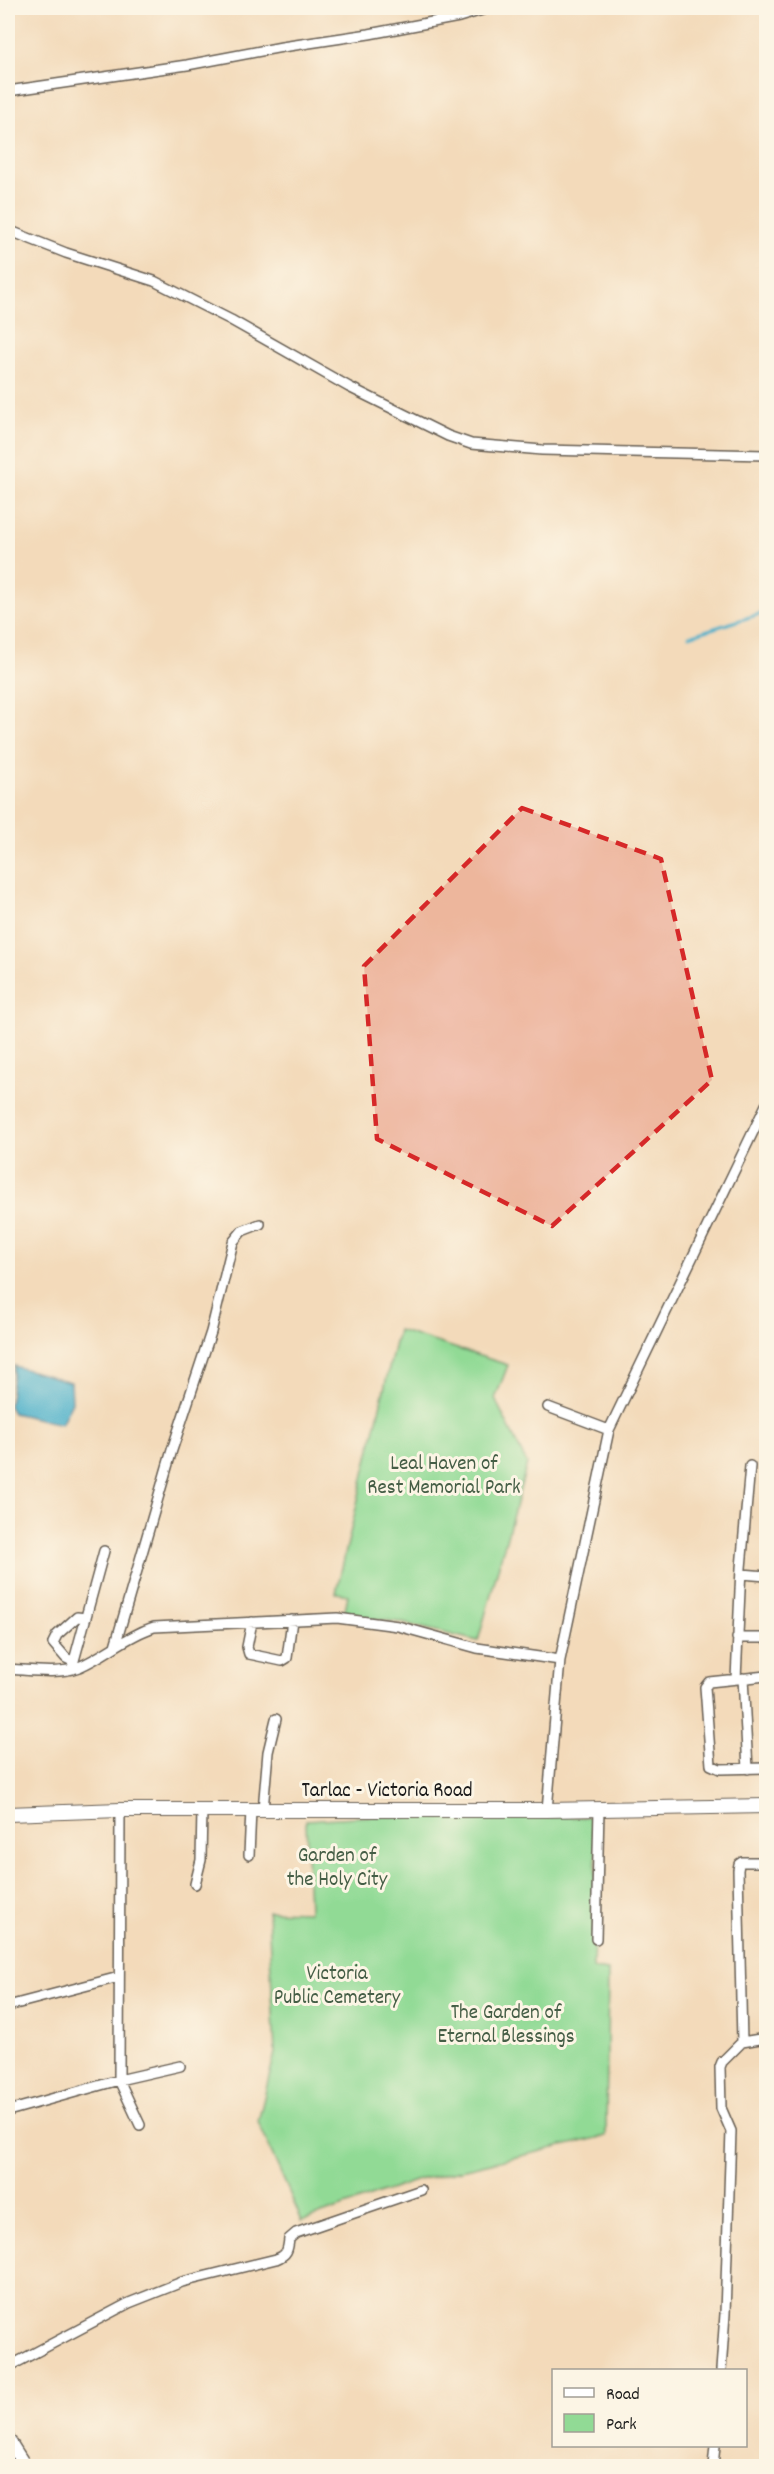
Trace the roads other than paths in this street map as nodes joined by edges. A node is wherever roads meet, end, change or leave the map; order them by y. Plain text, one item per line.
1 (489, 8) edge
2 (8, 92) edge
3 (8, 230) edge
4 (766, 455) edge
5 (766, 1105) edge
6 (260, 1224) dead end
7 (548, 1407) dead end
8 (609, 1430) junction
9 (750, 1466) dead end
10 (104, 1551) dead end
11 (742, 1574) junction
12 (766, 1576) edge
13 (86, 1618) junction
14 (292, 1620) junction
15 (252, 1622) junction
16 (737, 1638) junction
17 (766, 1638) edge
18 (115, 1646) junction
19 (560, 1660) junction
20 (73, 1665) junction
21 (8, 1669) edge
22 (766, 1676) edge
23 (740, 1679) junction
24 (276, 1719) dead end
25 (766, 1768) edge
26 (748, 1769) junction
27 (766, 1806) edge
28 (599, 1809) junction
29 (120, 1810) junction
30 (202, 1810) junction
31 (257, 1810) junction
32 (547, 1810) junction
33 (8, 1814) edge
34 (249, 1855) dead end
35 (766, 1862) edge
36 (195, 1884) dead end
37 (596, 1939) dead end
38 (119, 1977) junction
39 (8, 2006) edge
40 (766, 2038) edge
41 (742, 2042) junction
42 (180, 2066) dead end
43 (119, 2080) junction
44 (8, 2111) edge
45 (140, 2125) dead end
46 (422, 2190) dead end
47 (8, 2367) edge
48 (721, 2369) edge
49 (8, 2439) edge
50 (715, 2447) edge
51 (25, 2466) edge
52 (713, 2466) edge

1 - 2 street
3 - 4 street
5 - 8 street
6 - 18 street
7 - 8 street
8 - 19 street
9 - 11 street
10 - 13 street
11 - 12 street
11 - 16 street
13 - 20 street
13 - 20 street
14 - 15 street
14 - 15 street
14 - 19 street
15 - 18 street
16 - 17 street
16 - 23 street
18 - 20 street
19 - 32 street
20 - 21 street
22 - 23 street
23 - 26 street
23 - 26 street
24 - 31 street
25 - 26 street
27 - 28 main road, Tarlac - Victoria Road
28 - 32 main road, Tarlac - Victoria Road
28 - 37 street
29 - 30 main road, Tarlac - Victoria Road
29 - 33 main road, Tarlac - Victoria Road
29 - 38 street
30 - 31 main road, Tarlac - Victoria Road
30 - 36 street
31 - 32 main road, Tarlac - Victoria Road
31 - 34 street
35 - 41 street
38 - 39 street
38 - 43 street
40 - 41 street
41 - 48 street
42 - 43 street
43 - 44 street
43 - 45 street
46 - 47 street
49 - 51 main road
50 - 52 street

